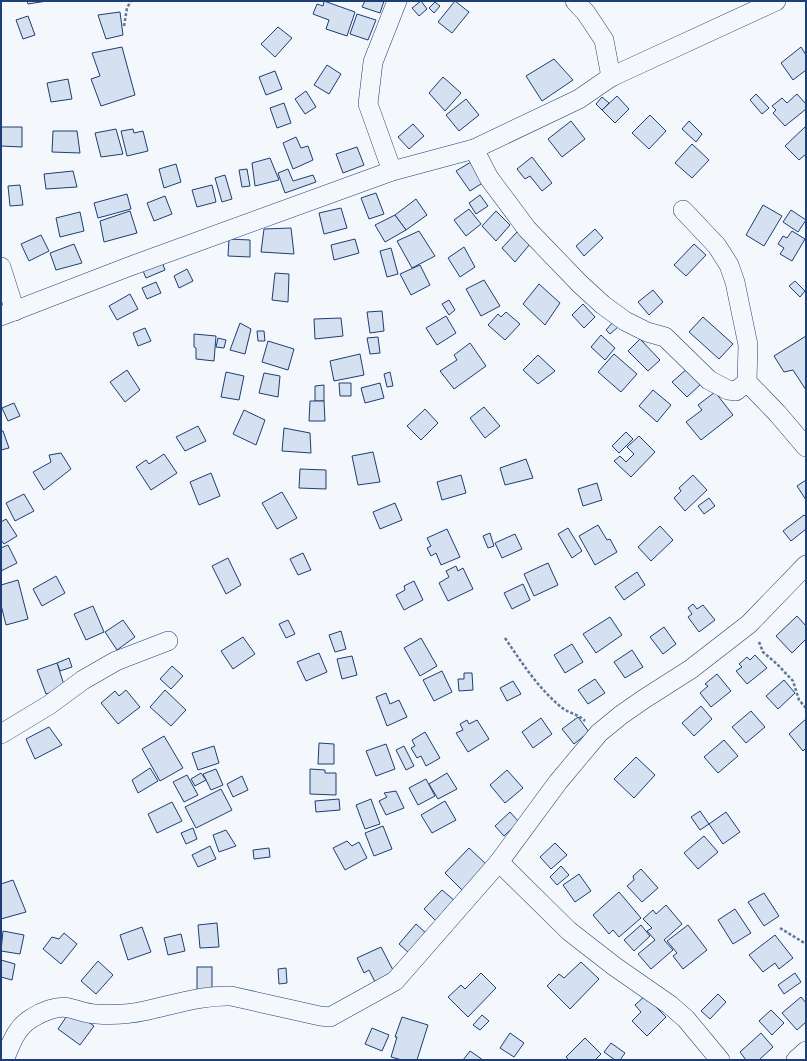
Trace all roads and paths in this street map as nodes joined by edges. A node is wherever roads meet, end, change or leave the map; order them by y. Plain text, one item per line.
1 (131, 1) edge
2 (397, 1) edge
3 (575, 1) edge
4 (776, 1) edge
5 (124, 26) dead end
6 (611, 77) junction
7 (474, 149) junction
8 (392, 171) junction
9 (683, 210) dead end
10 (1, 267) edge
11 (8, 313) edge
12 (747, 382) junction
13 (806, 447) edge
14 (806, 565) edge
15 (749, 624) junction
16 (505, 638) dead end
17 (168, 641) dead end
18 (806, 708) edge
19 (599, 733) junction
20 (1, 734) edge
21 (499, 862) junction
22 (780, 928) dead end
23 (806, 944) edge
24 (806, 1051) edge
25 (4, 1060) edge
26 (720, 1060) edge
27 (796, 1060) edge

1 - 5 path
2 - 8 street
3 - 6 street
4 - 6 street
6 - 7 street
7 - 8 street
7 - 12 street
8 - 11 street
9 - 12 street
10 - 11 street
12 - 13 street
14 - 15 street
15 - 18 path
15 - 19 street
16 - 19 path
17 - 20 street
19 - 21 street
21 - 25 street
21 - 26 street
22 - 23 path
24 - 27 street

